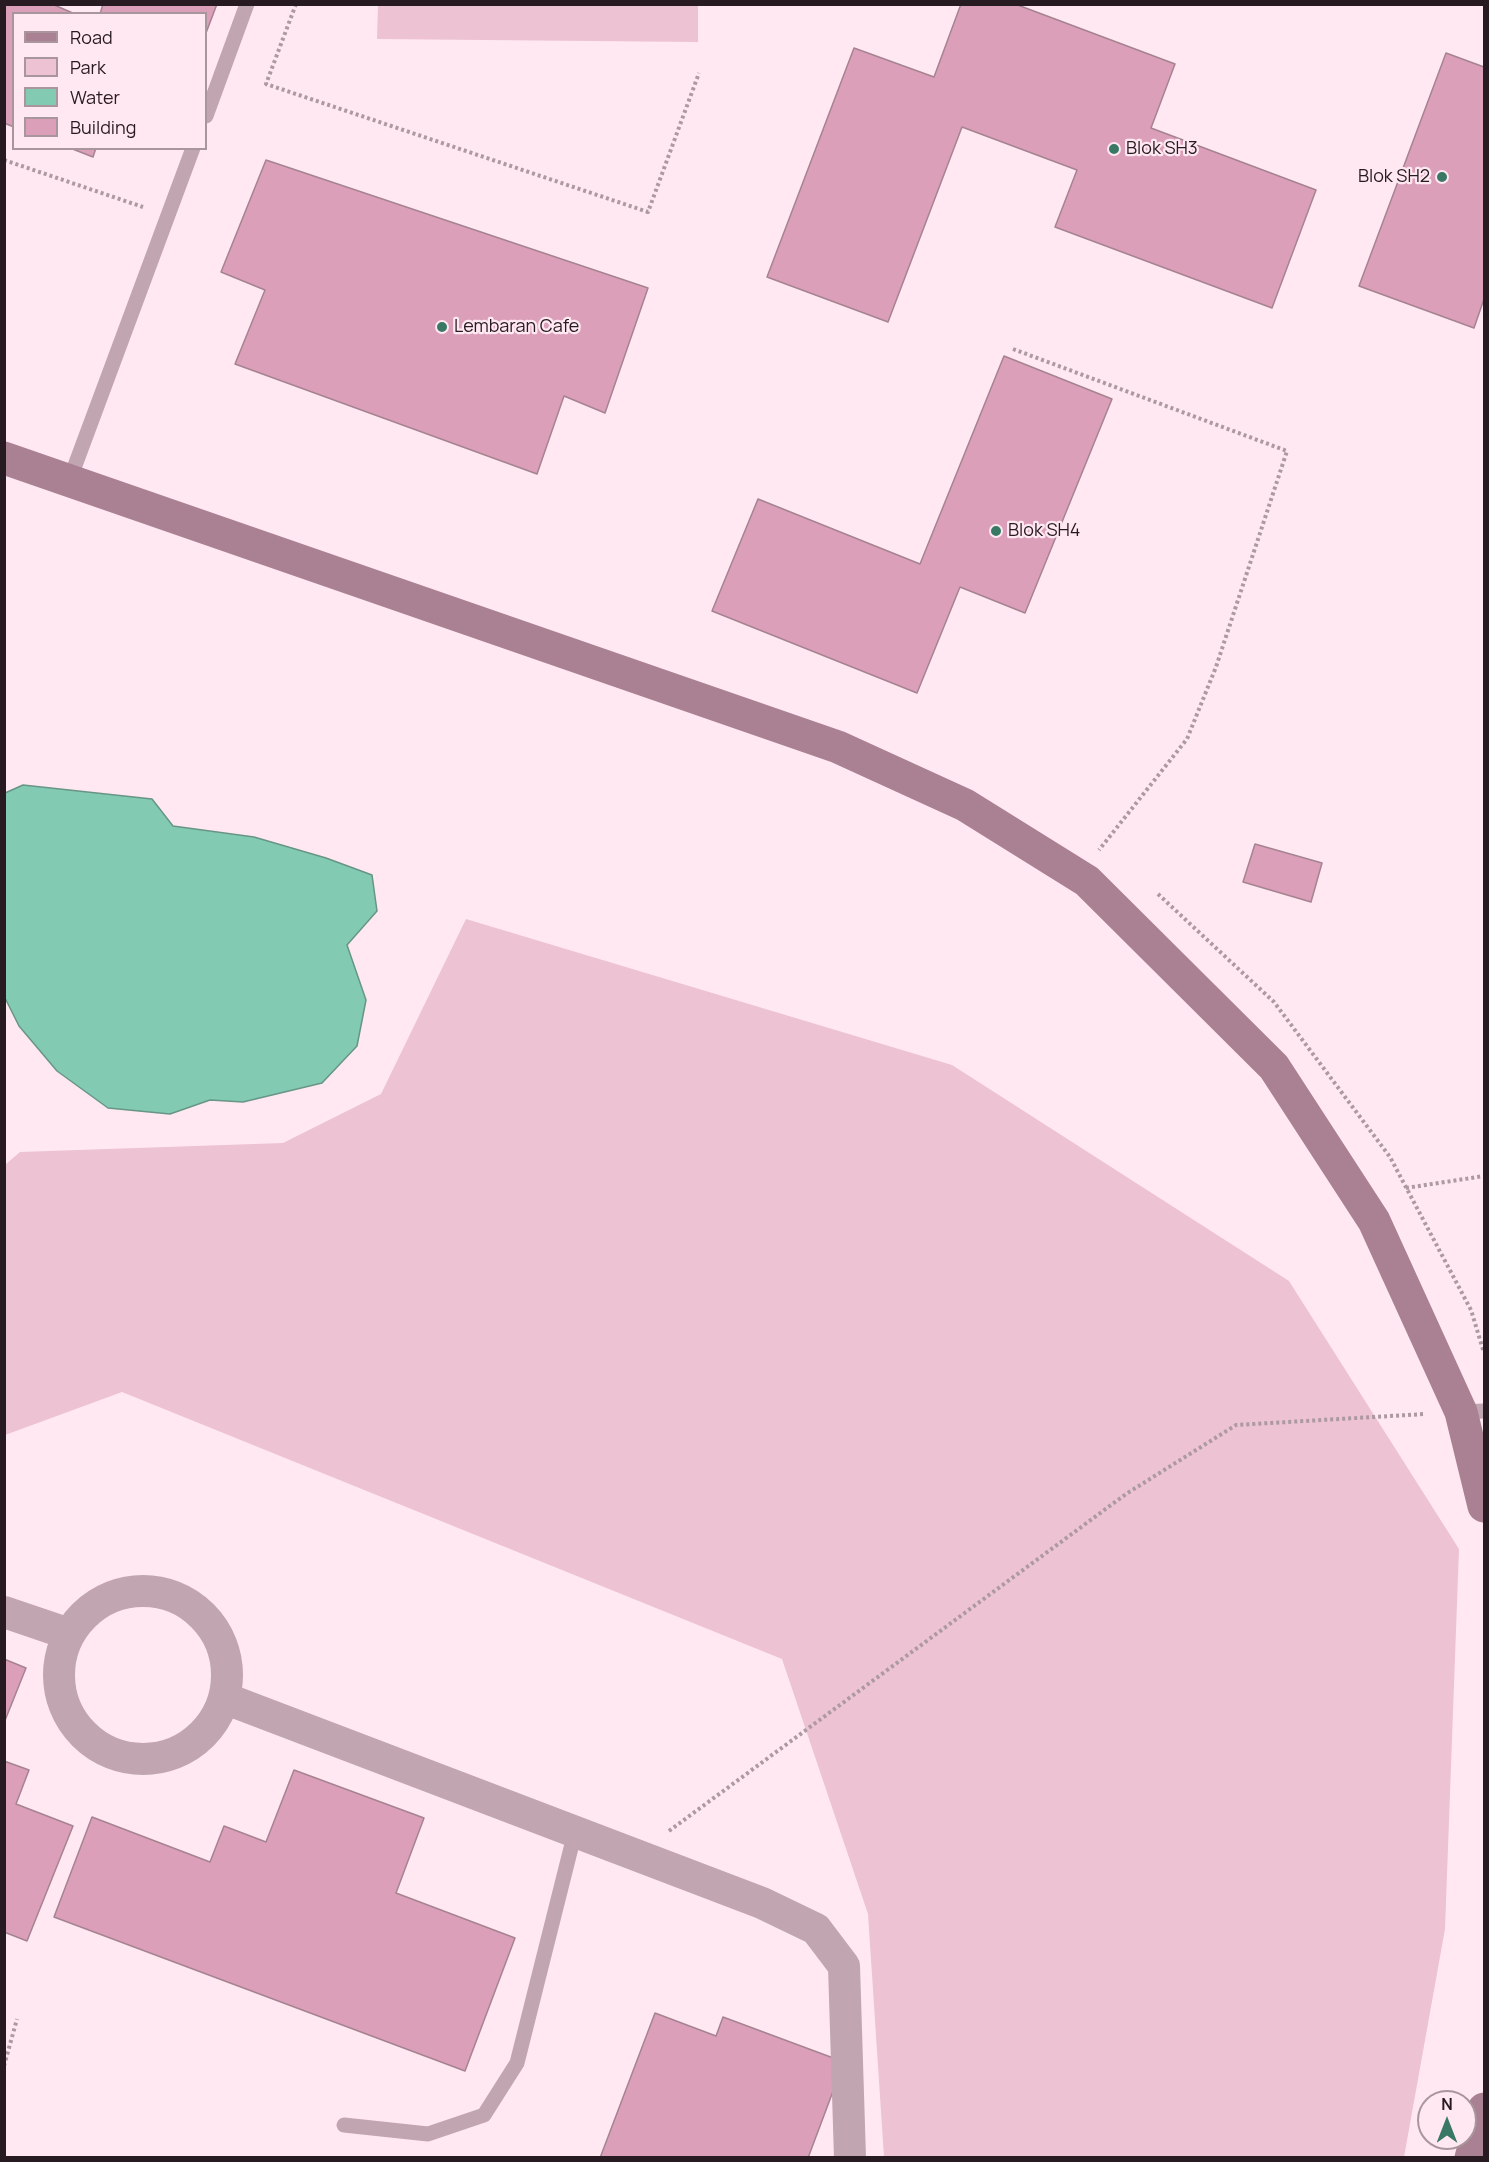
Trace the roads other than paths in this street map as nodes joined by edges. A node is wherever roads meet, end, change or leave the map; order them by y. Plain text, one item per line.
1 (247, 4) edge
2 (207, 113) edge
3 (192, 150) edge
4 (4, 458) edge
5 (70, 479) junction
6 (1473, 1412) edge
7 (1485, 1506) edge
8 (4, 1612) edge
9 (69, 1634) junction
10 (224, 1698) junction
11 (575, 1832) junction
12 (1485, 2109) edge
13 (344, 2125) dead end
14 (850, 2157) edge
15 (1471, 2157) edge

1 - 2 lane
3 - 5 lane
4 - 5 street
5 - 6 street
6 - 7 street
8 - 9 street
9 - 10 street
9 - 10 street
10 - 11 street
11 - 13 lane
11 - 14 street
12 - 15 street

